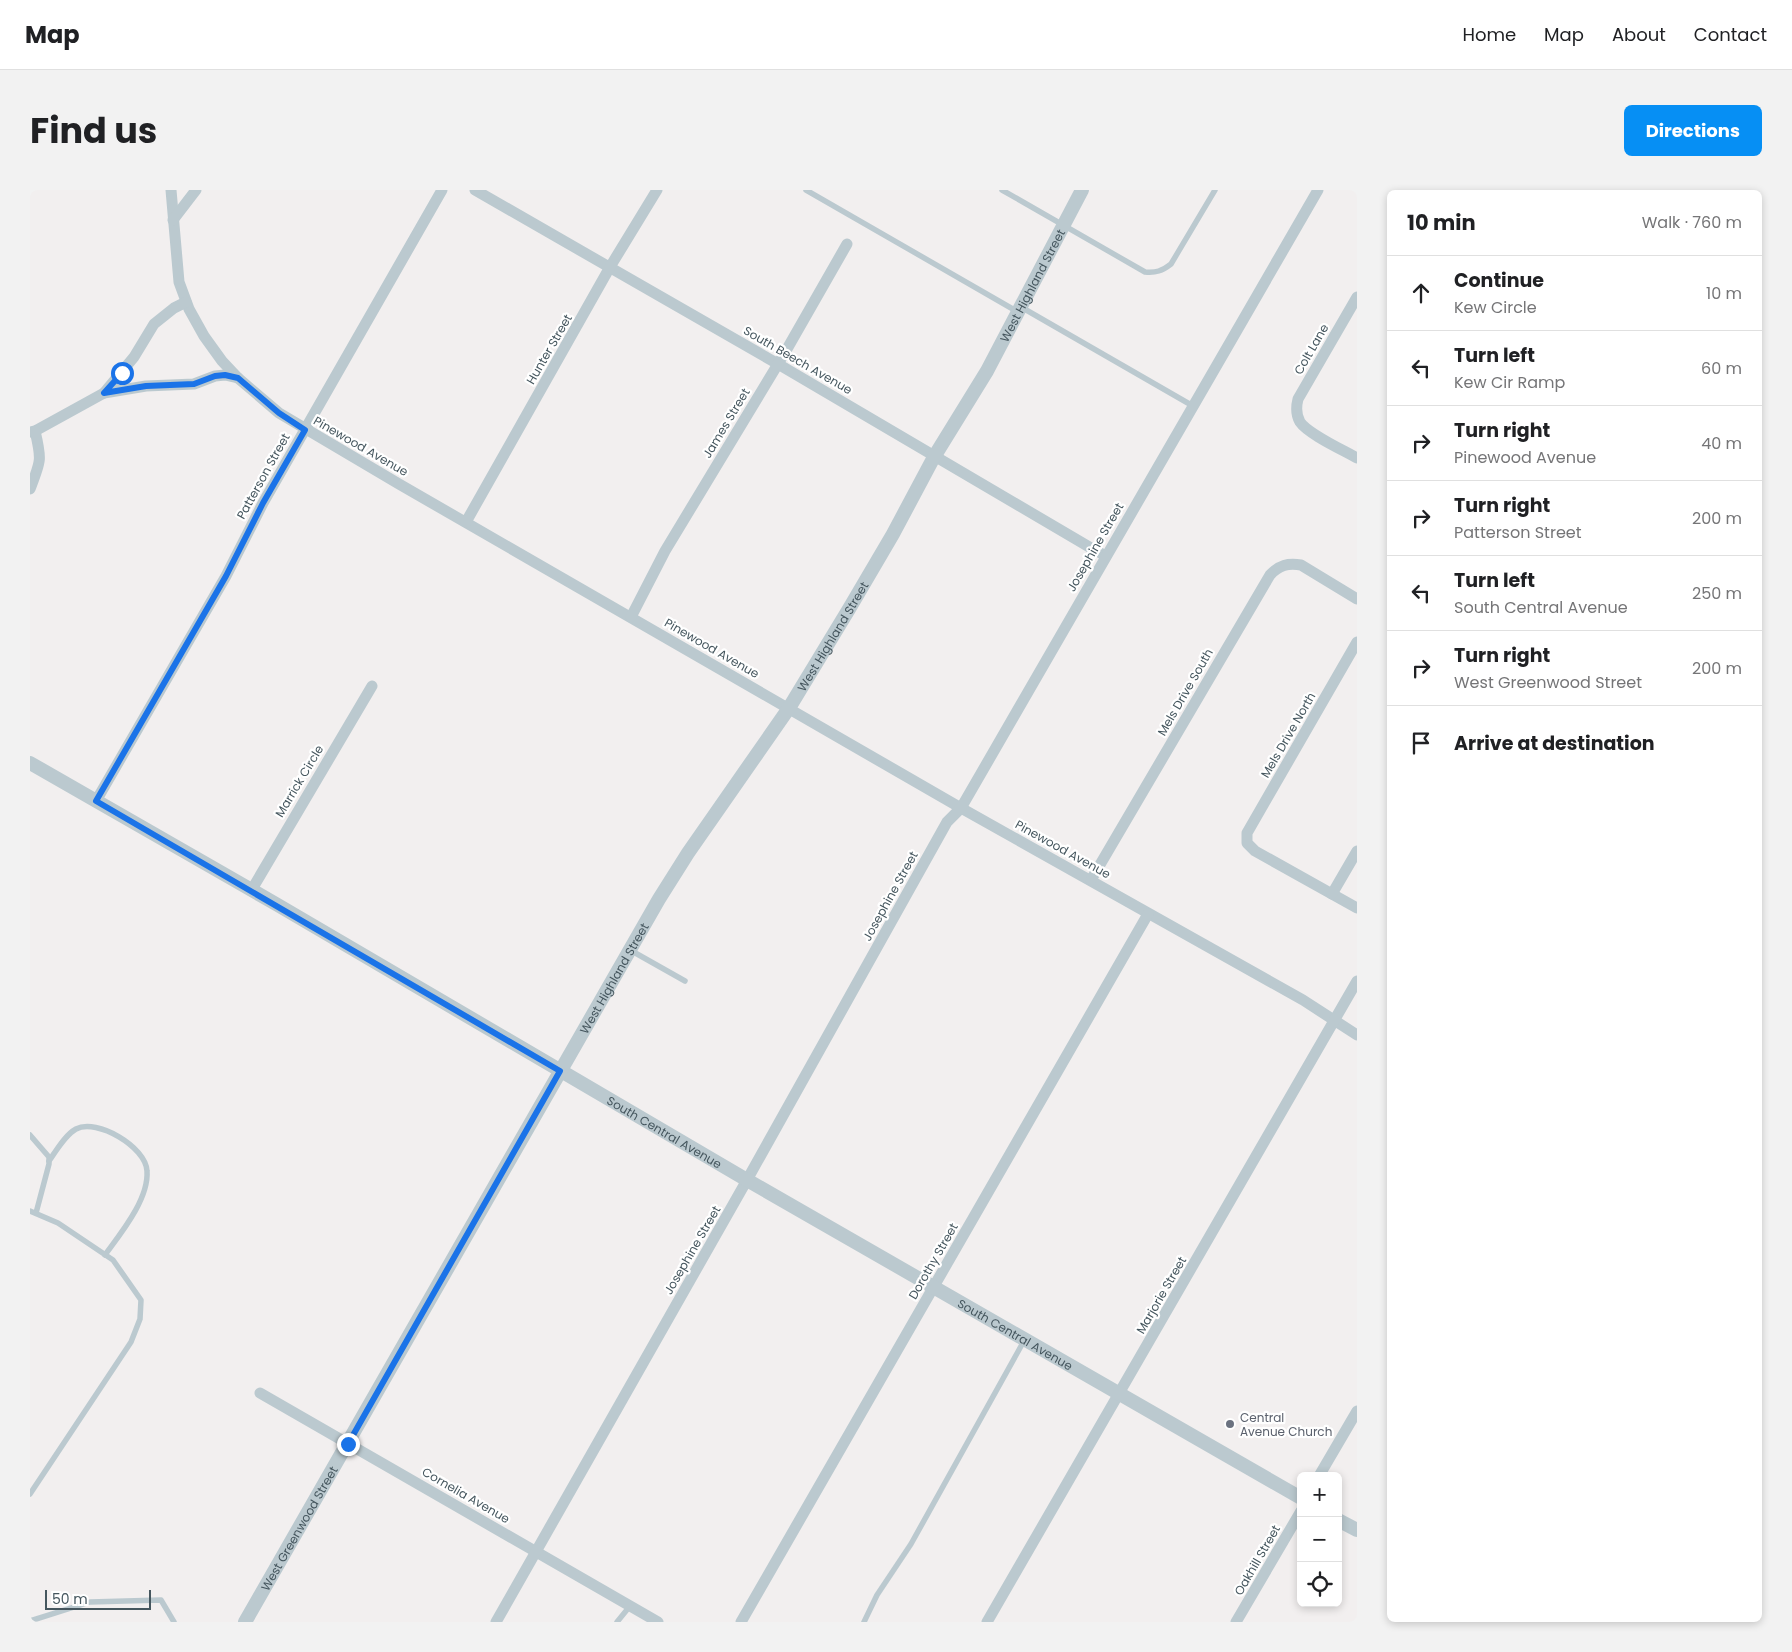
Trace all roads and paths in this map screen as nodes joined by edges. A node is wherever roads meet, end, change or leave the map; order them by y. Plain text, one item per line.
1 (171, 190) edge
2 (196, 190) edge
3 (442, 190) edge
4 (475, 190) edge
5 (657, 190) edge
6 (806, 190) edge
7 (1002, 190) edge
8 (1082, 190) edge
9 (1215, 190) edge
10 (1318, 190) edge
11 (173, 220) junction
12 (1064, 226) junction
13 (847, 244) dead end
14 (610, 267) junction
15 (1357, 297) edge
16 (186, 302) junction
17 (1020, 310) junction
18 (778, 364) junction
19 (238, 378) junction
20 (104, 393) junction
21 (1193, 406) junction
22 (305, 430) junction
23 (32, 432) edge
24 (934, 457) junction
25 (1357, 458) edge
26 (30, 488) edge
27 (466, 522) junction
28 (1106, 556) junction
29 (1357, 599) edge
30 (631, 617) junction
31 (1357, 642) edge
32 (372, 686) dead end
33 (789, 708) junction
34 (30, 763) edge
35 (96, 801) junction
36 (961, 808) junction
37 (1357, 851) edge
38 (1091, 880) junction
39 (251, 891) junction
40 (1332, 894) junction
41 (1357, 908) edge
42 (1148, 914) junction
43 (630, 950) junction
44 (685, 980) dead end
45 (1357, 981) edge
46 (1334, 1020) junction
47 (1357, 1035) edge
48 (560, 1071) junction
49 (30, 1134) edge
50 (49, 1161) junction
51 (747, 1180) junction
52 (33, 1212) edge
53 (105, 1255) junction
54 (934, 1287) junction
55 (1025, 1339) junction
56 (260, 1393) dead end
57 (1120, 1394) junction
58 (1357, 1411) edge
59 (348, 1444) junction
60 (1322, 1472) edge
61 (30, 1494) edge
62 (1297, 1496) edge
63 (1297, 1517) edge
64 (1342, 1522) edge
65 (1357, 1530) edge
66 (535, 1551) junction
67 (630, 1606) junction
68 (30, 1620) edge
69 (174, 1622) edge
70 (245, 1622) edge
71 (496, 1622) edge
72 (617, 1622) edge
73 (658, 1622) edge
74 (741, 1622) edge
75 (864, 1622) edge
76 (987, 1622) edge
77 (1236, 1622) edge

1 - 11 street, Pinewood Avenue
2 - 11 street
3 - 22 street, Patterson Street
4 - 14 street, South Beech Avenue
5 - 14 street, Hunter Street
6 - 17 lane
7 - 12 lane
8 - 12 street, West Highland Street
9 - 12 lane
10 - 21 street, Josephine Street
11 - 16 street, Pinewood Avenue
12 - 17 street, West Highland Street
13 - 18 street, James Street
14 - 18 street, South Beech Avenue
14 - 27 street, Hunter Street
15 - 25 street, Colt Lane
16 - 19 street, Pinewood Avenue
16 - 20 street
17 - 21 lane
17 - 24 street, West Highland Street
18 - 24 street, South Beech Avenue
18 - 30 street, James Street
19 - 20 street
19 - 22 street, Pinewood Avenue
20 - 23 street
21 - 28 street, Josephine Street
22 - 27 street, Pinewood Avenue
22 - 35 street, Patterson Street
23 - 26 street
24 - 28 street, South Beech Avenue
24 - 33 street, West Highland Street
27 - 30 street, Pinewood Avenue
28 - 36 street, Josephine Street
29 - 38 street, Mels Drive South
30 - 33 street, Pinewood Avenue
31 - 40 street, Mels Drive North
32 - 39 street, Marrick Circle
33 - 36 street, Pinewood Avenue
33 - 43 street, West Highland Street
34 - 35 street, South Central Avenue
35 - 39 street, South Central Avenue
36 - 38 street, Pinewood Avenue
36 - 51 street, Josephine Street
37 - 40 street
38 - 42 street, Pinewood Avenue
39 - 48 street, South Central Avenue
40 - 41 street
42 - 46 street, Pinewood Avenue
42 - 54 street, Dorothy Street
43 - 44 lane
43 - 48 street, West Highland Street
45 - 46 street, Marjorie Street
46 - 47 street, Pinewood Avenue
46 - 57 street, Marjorie Street
48 - 51 street, South Central Avenue
48 - 59 street, West Greenwood Street
49 - 50 lane
50 - 52 lane
50 - 53 lane
51 - 54 street, South Central Avenue
51 - 66 street, Josephine Street
52 - 53 lane
53 - 61 lane
54 - 55 street, South Central Avenue
54 - 74 street, Dorothy Street
55 - 57 street, South Central Avenue
55 - 75 lane
56 - 59 street, Cornelia Avenue
57 - 62 street, South Central Avenue
57 - 76 street, Marjorie Street
58 - 60 street
59 - 66 street, Cornelia Avenue
59 - 70 street, West Greenwood Street
63 - 77 street, Oakhill Street
64 - 65 street
66 - 67 street, Cornelia Avenue
66 - 71 street, Josephine Street
67 - 72 lane
67 - 73 street, Cornelia Avenue
68 - 69 lane

